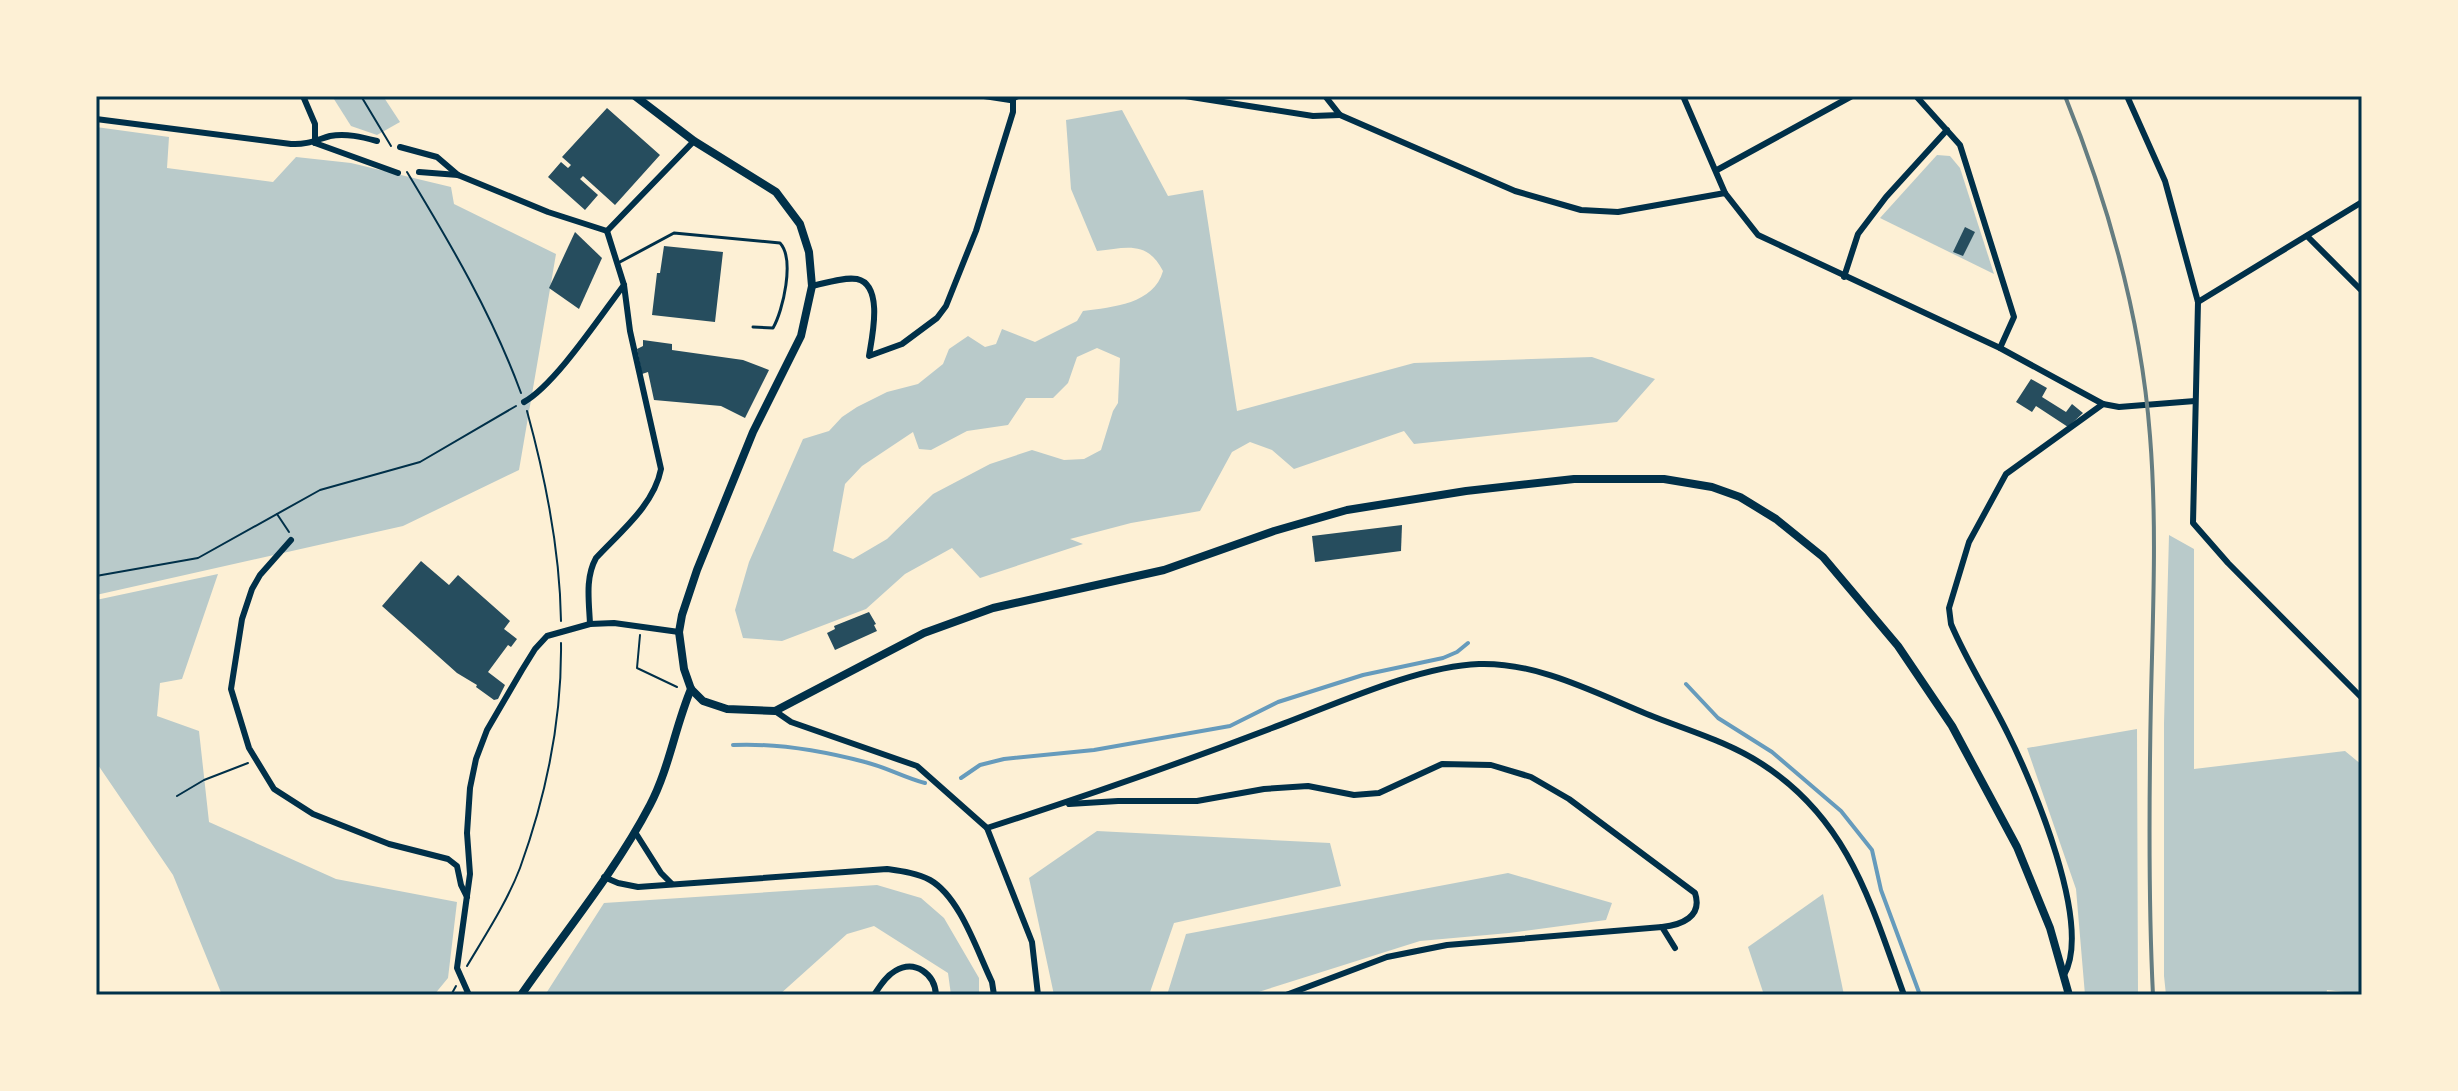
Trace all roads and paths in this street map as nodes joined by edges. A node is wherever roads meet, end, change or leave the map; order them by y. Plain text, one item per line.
1 (303, 96) edge
2 (361, 96) edge
3 (635, 96) edge
4 (984, 96) edge
5 (1185, 96) edge
6 (1325, 96) edge
7 (1852, 96) edge
8 (1916, 96) edge
9 (2127, 96) edge
10 (1016, 97) edge
11 (1685, 97) edge
12 (1340, 115) junction
13 (96, 119) edge
14 (1947, 130) junction
15 (377, 141) dead end
16 (694, 141) junction
17 (315, 143) junction
18 (397, 148) joint
19 (1717, 170) junction
20 (419, 172) dead end
21 (398, 173) dead end
22 (458, 175) junction
23 (416, 187) dead end
24 (1725, 193) junction
25 (2362, 202) edge
26 (607, 231) junction
27 (2307, 236) junction
28 (618, 263) junction
29 (1844, 277) junction
30 (624, 285) junction
31 (812, 286) junction
32 (2362, 291) edge
33 (2198, 302) junction
34 (753, 327) dead end
35 (2000, 348) junction
36 (2195, 401) junction
37 (524, 402) junction
38 (2103, 404) junction
39 (277, 514) junction
40 (291, 540) joint
41 (96, 576) edge
42 (561, 623) dead end
43 (590, 624) junction
44 (641, 626) junction
45 (679, 632) junction
46 (561, 642) dead end
47 (691, 689) junction
48 (2362, 698) edge
49 (775, 711) junction
50 (257, 760) junction
51 (177, 796) dead end
52 (1058, 805) junction
53 (987, 828) junction
54 (635, 832) junction
55 (604, 877) junction
56 (672, 884) junction
57 (467, 897) junction
58 (1662, 927) junction
59 (481, 943) dead end
60 (1675, 948) dead end
61 (2064, 975) junction
62 (1300, 993) edge
63 (469, 995) edge
64 (521, 995) edge
65 (874, 995) edge
66 (936, 995) edge
67 (994, 995) edge
68 (1038, 995) edge
69 (1286, 995) edge
70 (1904, 995) edge
71 (2069, 995) edge

1 - 17 street
2 - 18 path
3 - 16 main road
4 - 10 street
5 - 12 street
6 - 12 street
7 - 19 street
8 - 14 street
9 - 33 street
10 - 31 street
11 - 19 street
12 - 24 street
13 - 17 street
14 - 29 street
14 - 35 street
15 - 17 street
16 - 26 street
16 - 31 main road
17 - 21 street
18 - 22 street
19 - 24 street
20 - 22 street
22 - 26 street
23 - 37 path
24 - 29 street
25 - 27 street
26 - 28 street
27 - 32 street
27 - 33 street
28 - 30 street
28 - 34 lane
29 - 35 street
30 - 37 street
30 - 43 street
31 - 45 main road
33 - 36 street
35 - 38 street
36 - 38 street
36 - 48 street
37 - 39 path
37 - 42 path
38 - 61 street
39 - 40 path
39 - 41 path
40 - 50 street
43 - 44 street
43 - 57 street
44 - 45 street
44 - 47 path
45 - 47 main road
46 - 59 path
47 - 49 main road
47 - 54 main road
49 - 53 street
49 - 61 main road
50 - 51 path
50 - 57 street
52 - 53 street
52 - 58 street
52 - 70 street
53 - 68 street
54 - 55 main road
54 - 56 street
55 - 56 street
55 - 64 main road
56 - 67 street
57 - 63 street
58 - 60 street
58 - 62 street
61 - 71 main road
62 - 69 street
65 - 66 street

